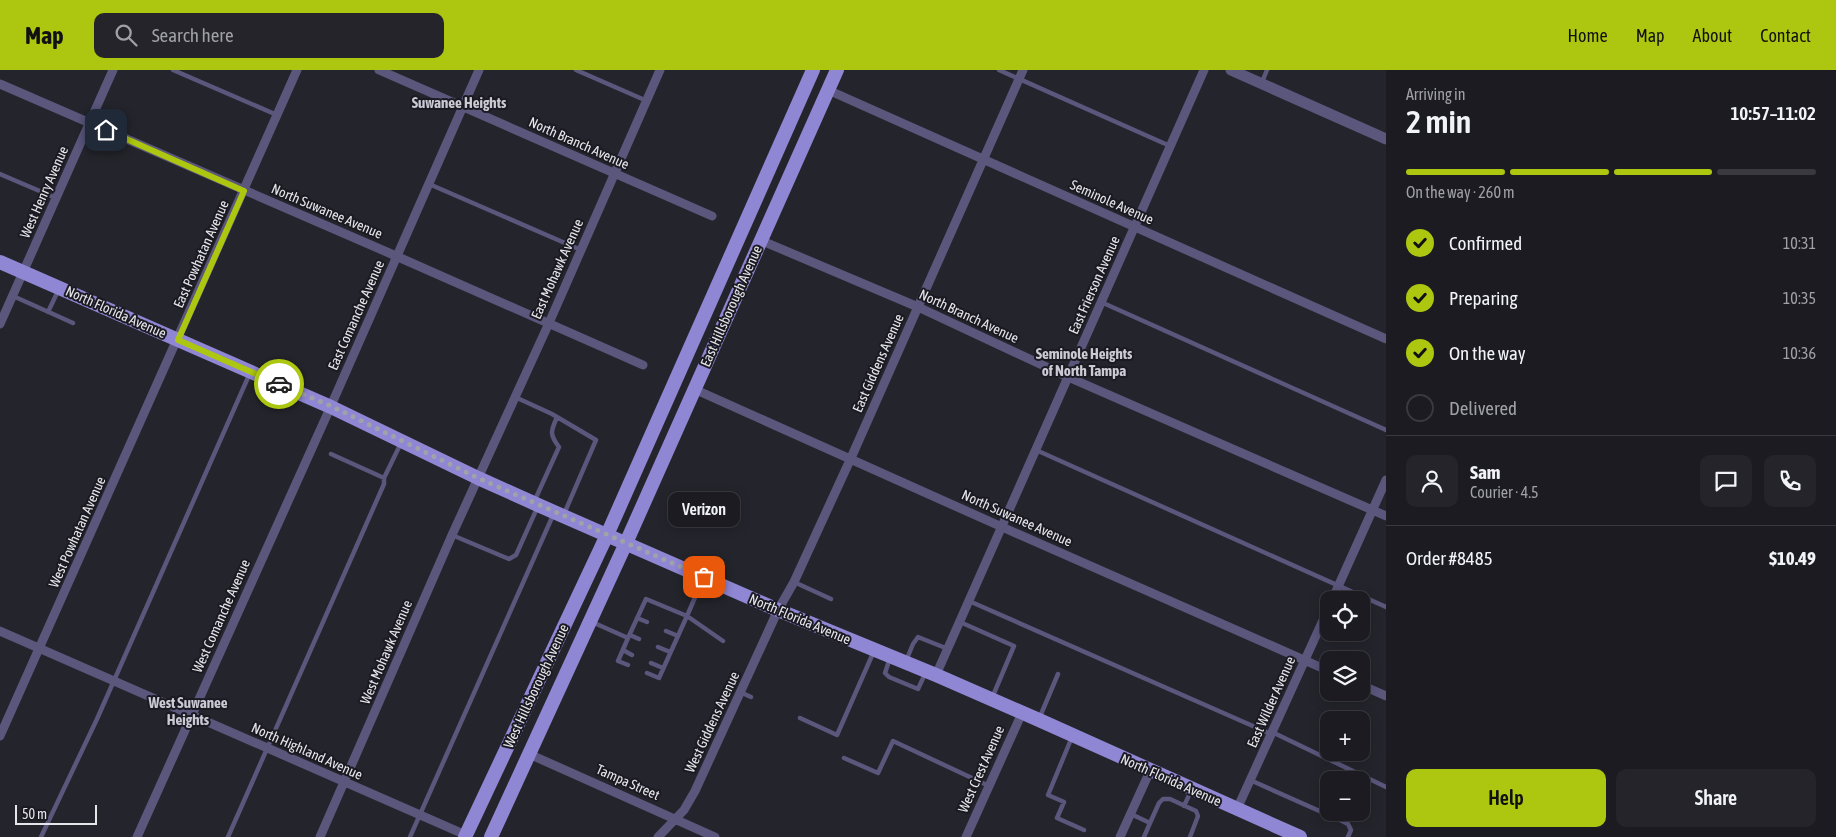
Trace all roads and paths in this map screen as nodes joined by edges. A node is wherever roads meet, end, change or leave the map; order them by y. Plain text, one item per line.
1 (112, 70) edge
2 (173, 70) edge
3 (297, 70) edge
4 (379, 70) edge
5 (479, 70) edge
6 (576, 70) edge
7 (660, 70) edge
8 (814, 70) edge
9 (837, 70) edge
10 (998, 70) edge
11 (1023, 70) edge
12 (1204, 70) edge
13 (1231, 70) edge
14 (1267, 70) edge
15 (1019, 79) junction
16 (1261, 83) junction
17 (0, 84) edge
18 (828, 90) junction
19 (647, 101) junction
20 (463, 107) junction
21 (277, 115) junction
22 (89, 123) junction
23 (1386, 139) edge
24 (1170, 146) junction
25 (983, 160) junction
26 (0, 174) edge
27 (615, 174) junction
28 (429, 184) junction
29 (244, 191) junction
30 (56, 198) junction
31 (712, 216) dead end
32 (1134, 227) junction
33 (760, 240) junction
34 (581, 250) junction
35 (396, 256) junction
36 (0, 262) edge
37 (23, 272) junction
38 (59, 287) junction
39 (12, 296) junction
40 (1101, 302) junction
41 (918, 307) junction
42 (48, 312) junction
43 (73, 323) dead end
44 (548, 323) junction
45 (0, 324) edge
46 (1386, 339) edge
47 (178, 340) junction
48 (643, 365) dead end
49 (251, 372) junction
50 (1068, 377) junction
51 (694, 389) junction
52 (514, 397) junction
53 (331, 406) junction
54 (557, 417) junction
55 (1386, 430) edge
56 (402, 442) junction
57 (1036, 450) junction
58 (331, 454) dead end
59 (851, 458) junction
60 (384, 478) junction
61 (478, 478) junction
62 (1386, 480) edge
63 (536, 504) junction
64 (1372, 510) junction
65 (559, 514) junction
66 (1386, 516) edge
67 (1002, 527) junction
68 (607, 534) junction
69 (452, 535) junction
70 (626, 543) junction
71 (704, 577) junction
72 (794, 582) junction
73 (1338, 586) junction
74 (1336, 591) edge
75 (831, 599) dead end
76 (969, 601) junction
77 (1386, 607) edge
78 (778, 610) junction
79 (687, 616) junction
80 (637, 618) junction
81 (590, 621) junction
82 (646, 622) dead end
83 (960, 622) junction
84 (1320, 627) edge
85 (0, 631) edge
86 (666, 631) dead end
87 (629, 636) junction
88 (678, 636) junction
89 (639, 639) dead end
90 (723, 641) dead end
91 (658, 647) dead end
92 (40, 648) junction
93 (948, 648) junction
94 (623, 650) junction
95 (875, 650) junction
96 (670, 652) junction
97 (632, 655) dead end
98 (891, 657) junction
99 (1305, 660) junction
100 (652, 663) dead end
101 (906, 663) junction
102 (628, 665) dead end
103 (1320, 667) edge
104 (664, 668) junction
105 (647, 673) dead end
106 (931, 673) junction
107 (1058, 674) dead end
108 (114, 681) junction
109 (1370, 689) edge
110 (740, 692) junction
111 (1386, 696) edge
112 (751, 697) dead end
113 (991, 699) junction
114 (1022, 713) junction
115 (192, 715) junction
116 (800, 718) dead end
117 (1039, 720) junction
118 (1272, 733) junction
119 (0, 736) edge
120 (1073, 736) junction
121 (267, 748) junction
122 (529, 754) junction
123 (844, 758) dead end
124 (1150, 771) junction
125 (1349, 771) edge
126 (1250, 780) junction
127 (1370, 781) edge
128 (344, 782) junction
129 (989, 786) junction
130 (1386, 787) edge
131 (1192, 789) junction
132 (480, 806) junction
133 (1184, 806) junction
134 (1237, 809) junction
135 (1320, 811) edge
136 (1131, 814) junction
137 (420, 815) junction
138 (675, 818) junction
139 (1342, 821) edge
140 (1150, 823) junction
141 (1084, 830) dead end
142 (1279, 833) edge
143 (466, 836) edge
144 (493, 836) edge
145 (41, 837) edge
146 (137, 837) edge
147 (228, 837) edge
148 (320, 837) edge
149 (410, 837) edge
150 (658, 837) edge
151 (714, 837) edge
152 (966, 837) edge
153 (1120, 837) edge
154 (1144, 837) edge
155 (1190, 837) edge
156 (1300, 837) edge
157 (1348, 837) edge

1 - 22 street, West Henry Avenue
2 - 21 lane
3 - 21 street, East Powhatan Avenue
4 - 20 street, North Branch Avenue
5 - 20 street, East Comanche Avenue
6 - 19 lane
7 - 19 street, East Mohawk Avenue
8 - 68 main road, East Hillsborough Avenue
9 - 18 main road, East Hillsborough Avenue
10 - 15 lane
11 - 15 street, East Giddens Avenue
12 - 24 street, East Frierson Avenue
13 - 16 street
14 - 16 lane
15 - 24 lane
15 - 25 street, East Giddens Avenue
16 - 23 street
17 - 22 street, North Suwanee Avenue
18 - 25 street, Seminole Avenue
18 - 33 main road, East Hillsborough Avenue
19 - 27 street, East Mohawk Avenue
20 - 27 street, North Branch Avenue
20 - 28 street, East Comanche Avenue
21 - 29 street, East Powhatan Avenue
22 - 29 street, North Suwanee Avenue
22 - 30 street, West Henry Avenue
24 - 32 street, East Frierson Avenue
25 - 32 street, Seminole Avenue
25 - 41 street, East Giddens Avenue
26 - 30 lane
27 - 31 street, North Branch Avenue
27 - 34 street, East Mohawk Avenue
28 - 34 lane
28 - 35 street, East Comanche Avenue
29 - 35 street, North Suwanee Avenue
29 - 47 street, East Powhatan Avenue
30 - 37 street, West Henry Avenue
32 - 40 street, East Frierson Avenue
32 - 46 street, Seminole Avenue
33 - 41 street, North Branch Avenue
33 - 51 main road, East Hillsborough Avenue
34 - 44 street, East Mohawk Avenue
35 - 44 street, North Suwanee Avenue
35 - 53 street, East Comanche Avenue
36 - 37 main road, North Florida Avenue
37 - 38 main road, North Florida Avenue
37 - 39 street, West Henry Avenue
38 - 42 lane
38 - 47 main road, North Florida Avenue
39 - 42 lane
39 - 45 street, West Henry Avenue
40 - 50 street, East Frierson Avenue
40 - 55 lane
41 - 50 street, North Branch Avenue
41 - 59 street, East Giddens Avenue
42 - 43 lane
44 - 48 street, North Suwanee Avenue
44 - 52 street, East Mohawk Avenue
47 - 49 main road, North Florida Avenue
47 - 92 street, West Powhatan Avenue
49 - 53 main road, North Florida Avenue
49 - 108 lane
50 - 57 street, East Frierson Avenue
50 - 64 street, North Branch Avenue
51 - 59 street, North Suwanee Avenue
51 - 70 main road, East Hillsborough Avenue
52 - 54 lane
52 - 61 street, East Mohawk Avenue
53 - 56 main road, North Florida Avenue
53 - 115 street, West Comanche Avenue
54 - 63 lane
54 - 65 lane
56 - 60 lane
56 - 61 main road, North Florida Avenue
57 - 67 street, East Frierson Avenue
57 - 73 lane
58 - 60 lane
59 - 67 street, North Suwanee Avenue
59 - 72 street, East Giddens Avenue
60 - 121 lane
61 - 63 main road, North Florida Avenue
61 - 69 street, West Mohawk Avenue
62 - 64 street
63 - 65 main road, North Florida Avenue
63 - 69 lane
64 - 66 street, North Branch Avenue
64 - 73 street
65 - 68 main road, North Florida Avenue
65 - 137 lane
67 - 76 street, East Frierson Avenue
67 - 99 street, North Suwanee Avenue
68 - 70 main road, North Florida Avenue
68 - 132 main road, West Hillsborough Avenue
69 - 128 street, West Mohawk Avenue
70 - 71 main road, North Florida Avenue
70 - 81 main road, West Hillsborough Avenue
71 - 78 main road, North Florida Avenue
71 - 79 lane
72 - 75 lane
72 - 78 street, East Giddens Avenue
73 - 74 street
73 - 77 lane
76 - 83 street, East Frierson Avenue
76 - 118 lane
78 - 95 main road, North Florida Avenue
78 - 110 street, West Giddens Avenue
79 - 80 lane
79 - 88 lane
79 - 90 lane
80 - 82 lane
80 - 87 lane
81 - 87 lane
81 - 122 main road, West Hillsborough Avenue
83 - 93 street, East Frierson Avenue
83 - 113 lane
84 - 99 street, East Wilder Avenue
85 - 92 street, North Highland Avenue
86 - 88 lane
87 - 89 lane
87 - 94 lane
88 - 96 lane
91 - 96 lane
92 - 108 street, North Highland Avenue
92 - 119 street, West Powhatan Avenue
93 - 101 lane
93 - 106 street, East Frierson Avenue
94 - 97 lane
94 - 102 lane
95 - 98 main road, North Florida Avenue
95 - 116 lane
96 - 104 lane
98 - 101 main road, North Florida Avenue
98 - 106 lane
99 - 103 street, North Suwanee Avenue
99 - 118 street, East Wilder Avenue
100 - 104 lane
101 - 106 main road, North Florida Avenue
104 - 105 lane
106 - 113 main road, North Florida Avenue
107 - 117 lane
108 - 115 street, North Highland Avenue
108 - 145 lane
109 - 111 street
110 - 112 lane
110 - 138 street, West Giddens Avenue
113 - 114 main road, North Florida Avenue
114 - 117 main road, North Florida Avenue
114 - 129 street, West Crest Avenue
115 - 121 street, North Highland Avenue
115 - 146 street, West Comanche Avenue
117 - 120 main road, North Florida Avenue
118 - 125 lane
118 - 126 street, East Wilder Avenue
120 - 124 main road, North Florida Avenue
120 - 141 lane
121 - 128 street, North Highland Avenue
121 - 147 lane
122 - 138 street, Tampa Street
122 - 144 main road, West Hillsborough Avenue
123 - 129 lane
124 - 131 main road, North Florida Avenue
124 - 136 street
126 - 134 street, East Wilder Avenue
126 - 135 lane
127 - 130 lane
128 - 137 street, North Highland Avenue
128 - 148 street, West Mohawk Avenue
129 - 152 street, West Crest Avenue
131 - 133 lane
131 - 134 main road, North Florida Avenue
132 - 143 main road, West Hillsborough Avenue
132 - 144 main road
133 - 140 lane
133 - 155 lane
134 - 142 main road, North Florida Avenue
136 - 140 lane
136 - 153 street
137 - 143 street, North Highland Avenue
137 - 149 lane
138 - 150 street, West Giddens Avenue
138 - 151 street, Tampa Street
139 - 157 lane
140 - 154 lane
142 - 156 main road, North Florida Avenue

